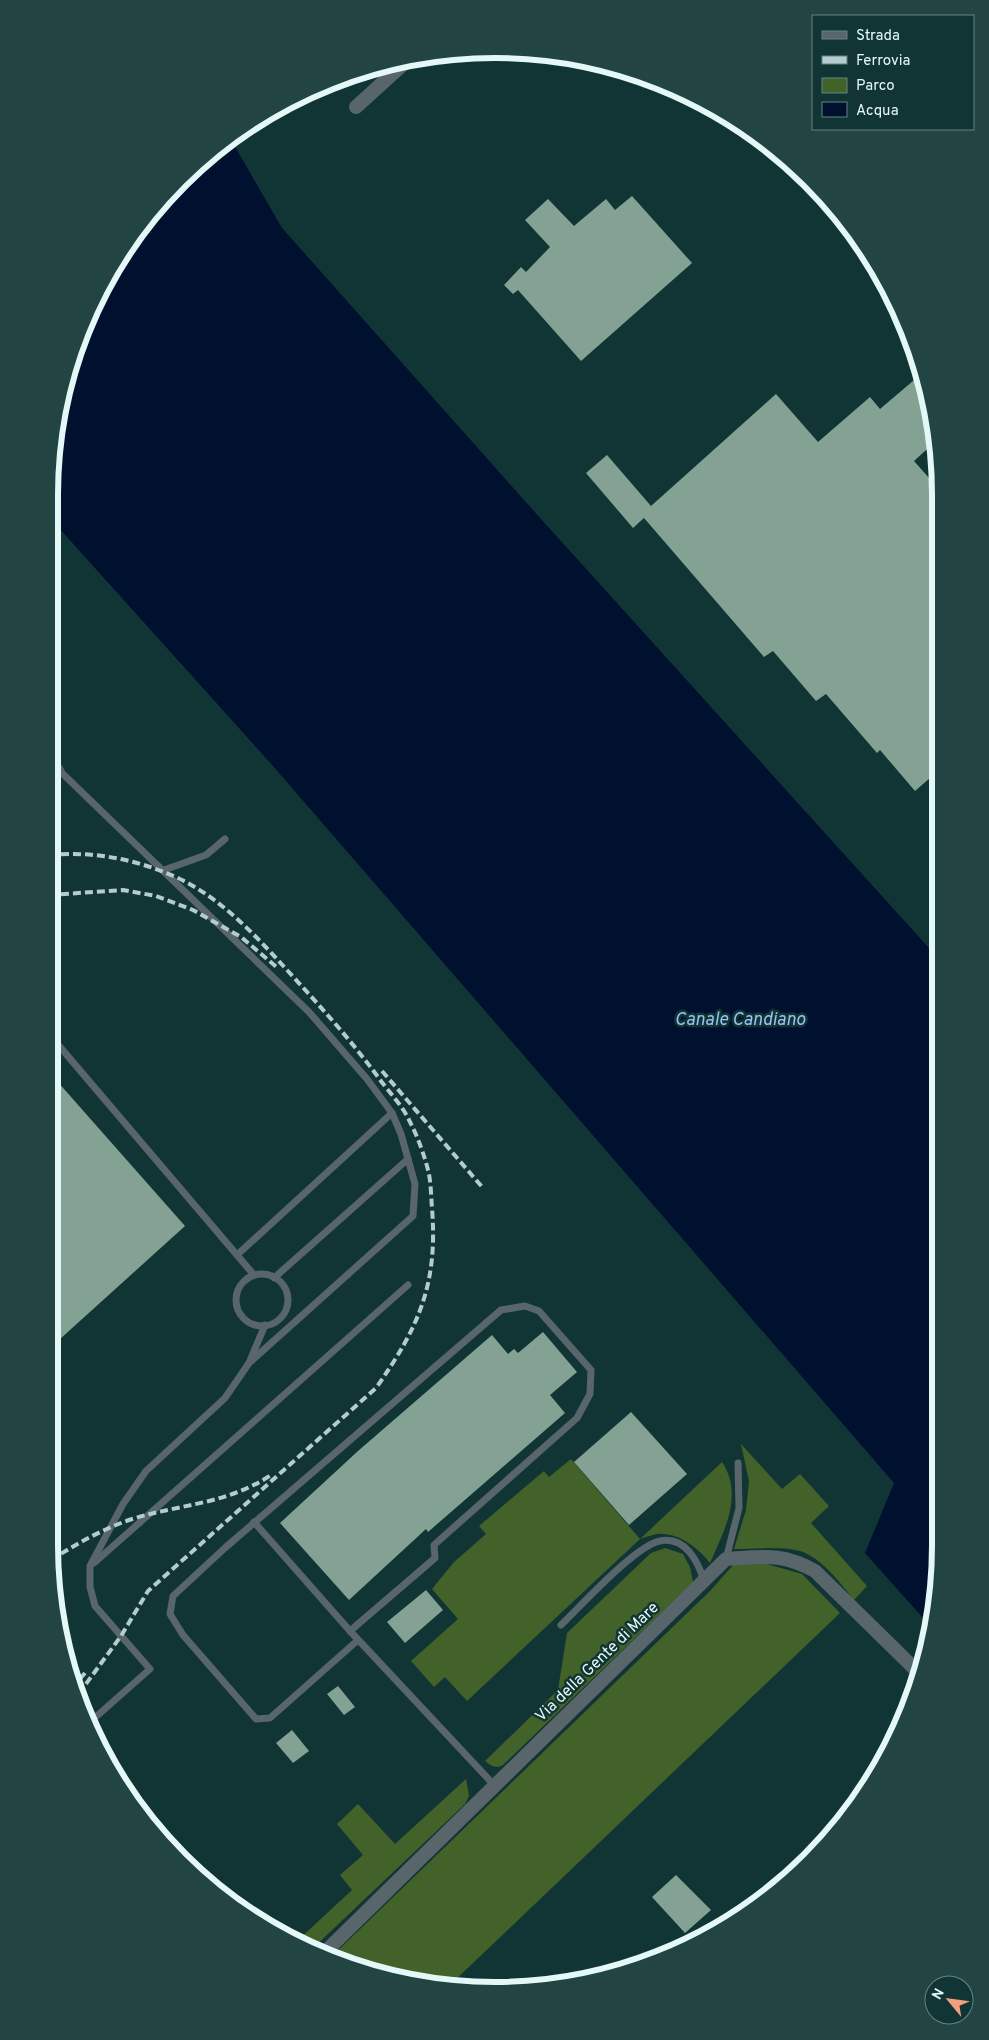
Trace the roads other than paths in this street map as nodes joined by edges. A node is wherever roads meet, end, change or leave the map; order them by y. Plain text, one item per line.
1 (399, 68) edge
2 (356, 107) dead end
3 (58, 765) edge
4 (58, 771) edge
5 (63, 774) junction
6 (225, 839) dead end
7 (164, 870) junction
8 (58, 1045) edge
9 (392, 1113) junction
10 (408, 1159) junction
11 (236, 1255) junction
12 (254, 1275) junction
13 (274, 1278) junction
14 (408, 1285) dead end
15 (265, 1325) junction
16 (249, 1363) junction
17 (738, 1463) dead end
18 (254, 1522) junction
19 (726, 1559) junction
20 (90, 1566) junction
21 (704, 1581) junction
22 (561, 1625) dead end
23 (350, 1631) junction
24 (358, 1640) junction
25 (914, 1668) edge
26 (94, 1719) edge
27 (495, 1786) junction
28 (328, 1949) edge

1 - 2 street
3 - 5 lane
4 - 5 lane
5 - 7 lane
6 - 7 lane
7 - 9 lane
8 - 11 lane
9 - 10 lane
9 - 11 lane
10 - 13 lane
10 - 16 lane
11 - 12 lane
12 - 13 lane
12 - 15 lane
13 - 15 lane
14 - 20 lane
15 - 16 lane
16 - 20 lane
17 - 19 lane
18 - 23 lane
18 - 23 lane
18 - 24 lane
19 - 21 street, Via della Gente di Mare
19 - 25 street
20 - 26 lane
21 - 22 lane
21 - 27 street, Via della Gente di Mare
23 - 24 lane
24 - 27 lane
27 - 28 street, Via della Gente di Mare

